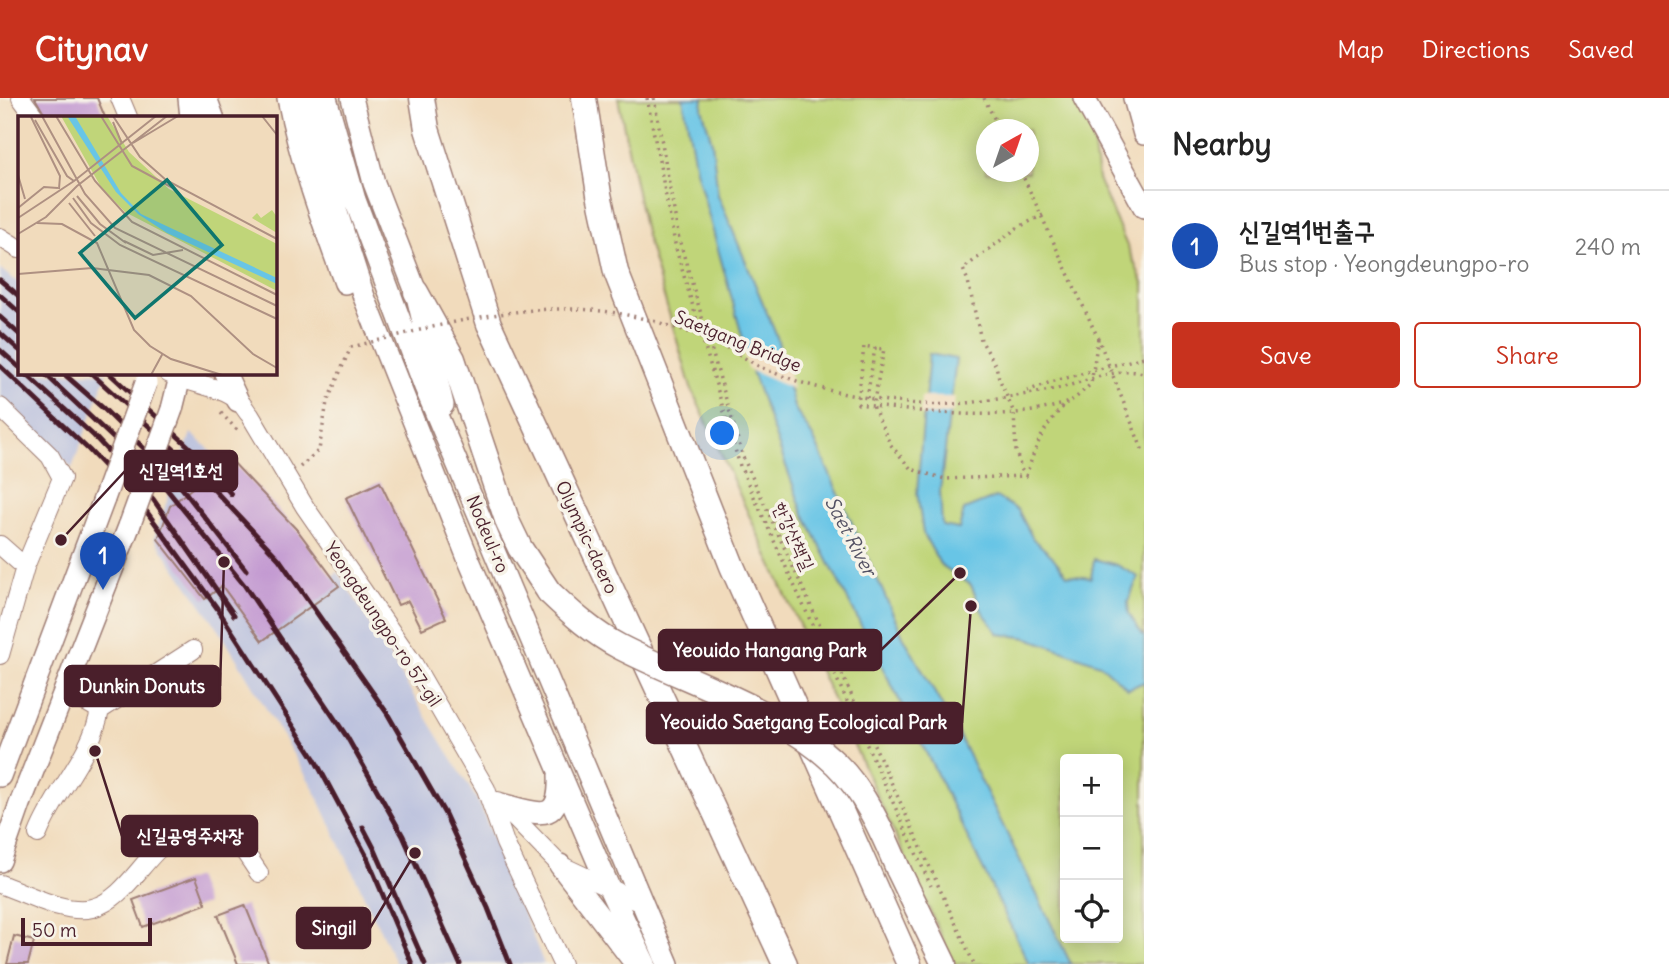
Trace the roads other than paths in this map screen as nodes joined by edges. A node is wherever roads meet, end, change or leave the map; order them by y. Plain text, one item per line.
1 (22, 98) edge
2 (120, 98) edge
3 (189, 98) edge
4 (206, 98) edge
5 (219, 98) edge
6 (288, 98) edge
7 (307, 98) edge
8 (326, 98) edge
9 (352, 98) edge
10 (422, 98) edge
11 (584, 98) edge
12 (1084, 98) edge
13 (1134, 98) edge
14 (34, 116) edge
15 (128, 116) edge
16 (191, 116) edge
17 (214, 116) edge
18 (220, 116) edge
19 (1144, 134) edge
20 (1144, 207) edge
21 (0, 237) edge
22 (18, 248) edge
23 (416, 292) junction
24 (226, 374) edge
25 (176, 375) edge
26 (148, 378) edge
27 (239, 401) junction
28 (0, 407) edge
29 (455, 454) junction
30 (0, 545) edge
31 (468, 558) junction
32 (26, 568) junction
33 (193, 650) dead end
34 (0, 653) edge
35 (65, 690) junction
36 (100, 710) junction
37 (559, 769) junction
38 (0, 776) edge
39 (494, 796) junction
40 (38, 834) dead end
41 (0, 861) edge
42 (559, 865) junction
43 (259, 873) dead end
44 (0, 884) edge
45 (610, 890) junction
46 (640, 903) junction
47 (562, 964) edge
48 (636, 964) edge
49 (645, 964) edge
50 (668, 964) edge
51 (785, 964) edge
52 (909, 964) edge
53 (944, 964) edge

1 - 14 street
2 - 15 street
3 - 16 main road
4 - 17 main road
5 - 18 main road
6 - 31 main road
7 - 31 main road, Nodeul-ro
8 - 29 main road, Nodeul-ro
9 - 23 main road
10 - 51 highway, Olympic-daero
11 - 52 highway
12 - 20 main road
13 - 19 main road
21 - 22 street
23 - 29 main road
23 - 53 highway, bridge
24 - 27 main road
25 - 27 street
25 - 35 main road, bridge
26 - 38 main road, bridge
27 - 39 street, Yeongdeungpo-ro 57-gil
28 - 32 street
29 - 46 main road, Nodeul-ro
30 - 32 street
31 - 37 main road, Nodeul-ro
32 - 34 street
33 - 36 street
35 - 36 street
35 - 41 main road
36 - 40 street
37 - 39 main road
37 - 45 main road, Nodeul-ro
39 - 42 street
39 - 47 street, Yeongdeungpo-ro 57-gil
42 - 45 street
42 - 48 main road
43 - 44 street
45 - 46 street
45 - 49 main road, Nodeul-ro
46 - 50 main road, Nodeul-ro

